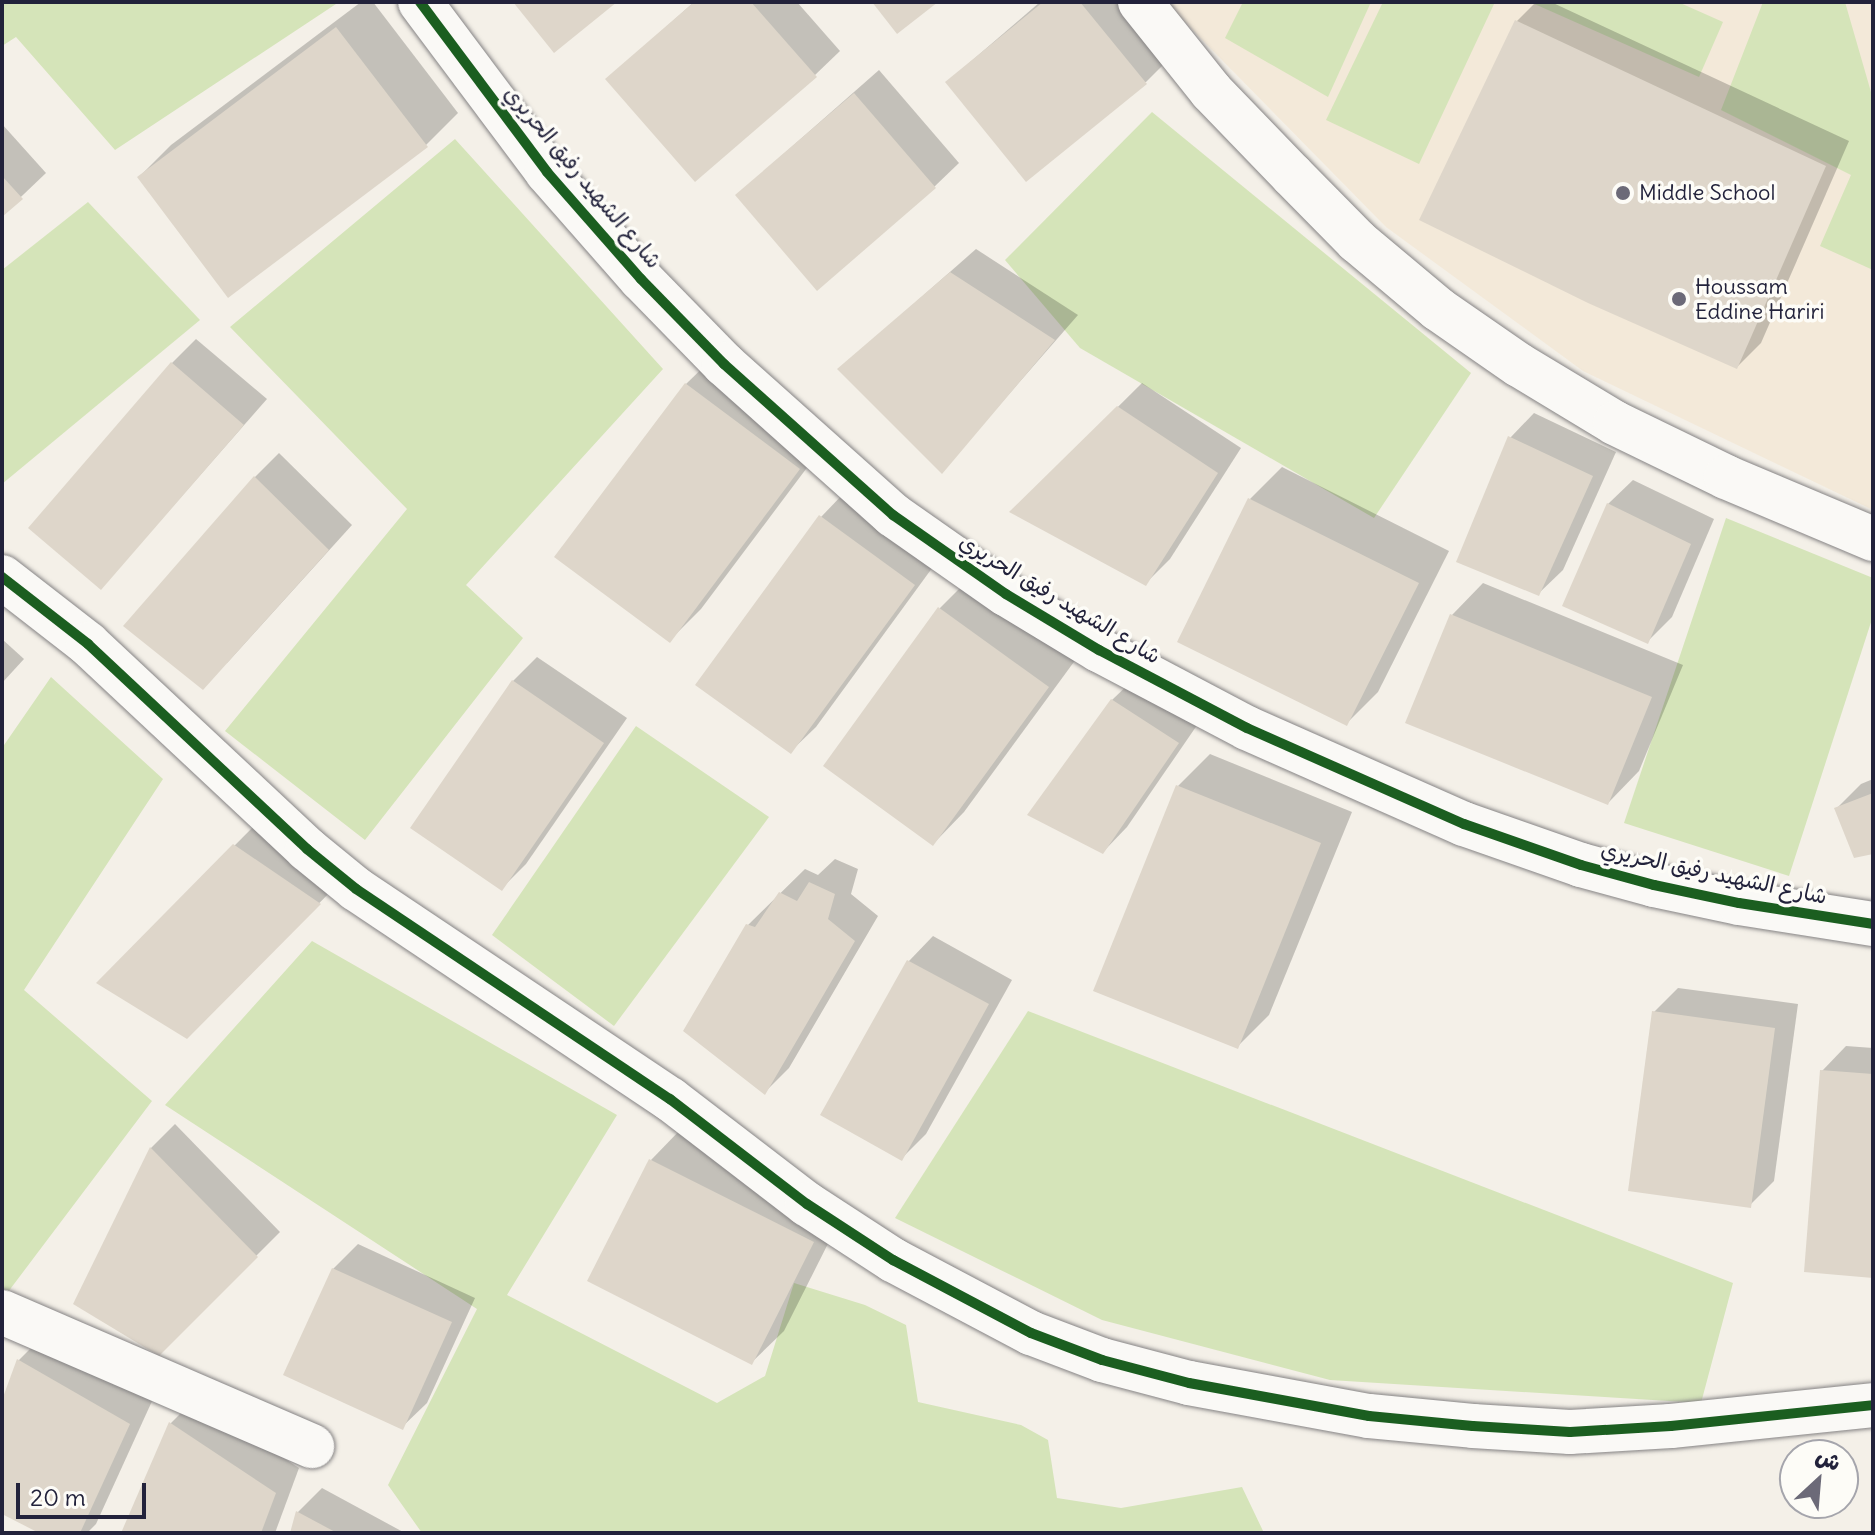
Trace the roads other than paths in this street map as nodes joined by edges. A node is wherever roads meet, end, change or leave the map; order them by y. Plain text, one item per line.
1 (420, 2) edge
2 (1140, 2) edge
3 (1873, 539) edge
4 (2, 577) edge
5 (1873, 924) edge
6 (2, 1312) edge
7 (1873, 1405) edge
8 (312, 1446) dead end

1 - 5 street, شارع الشهيد رفيق الحريري
2 - 3 street
4 - 7 street
6 - 8 street

